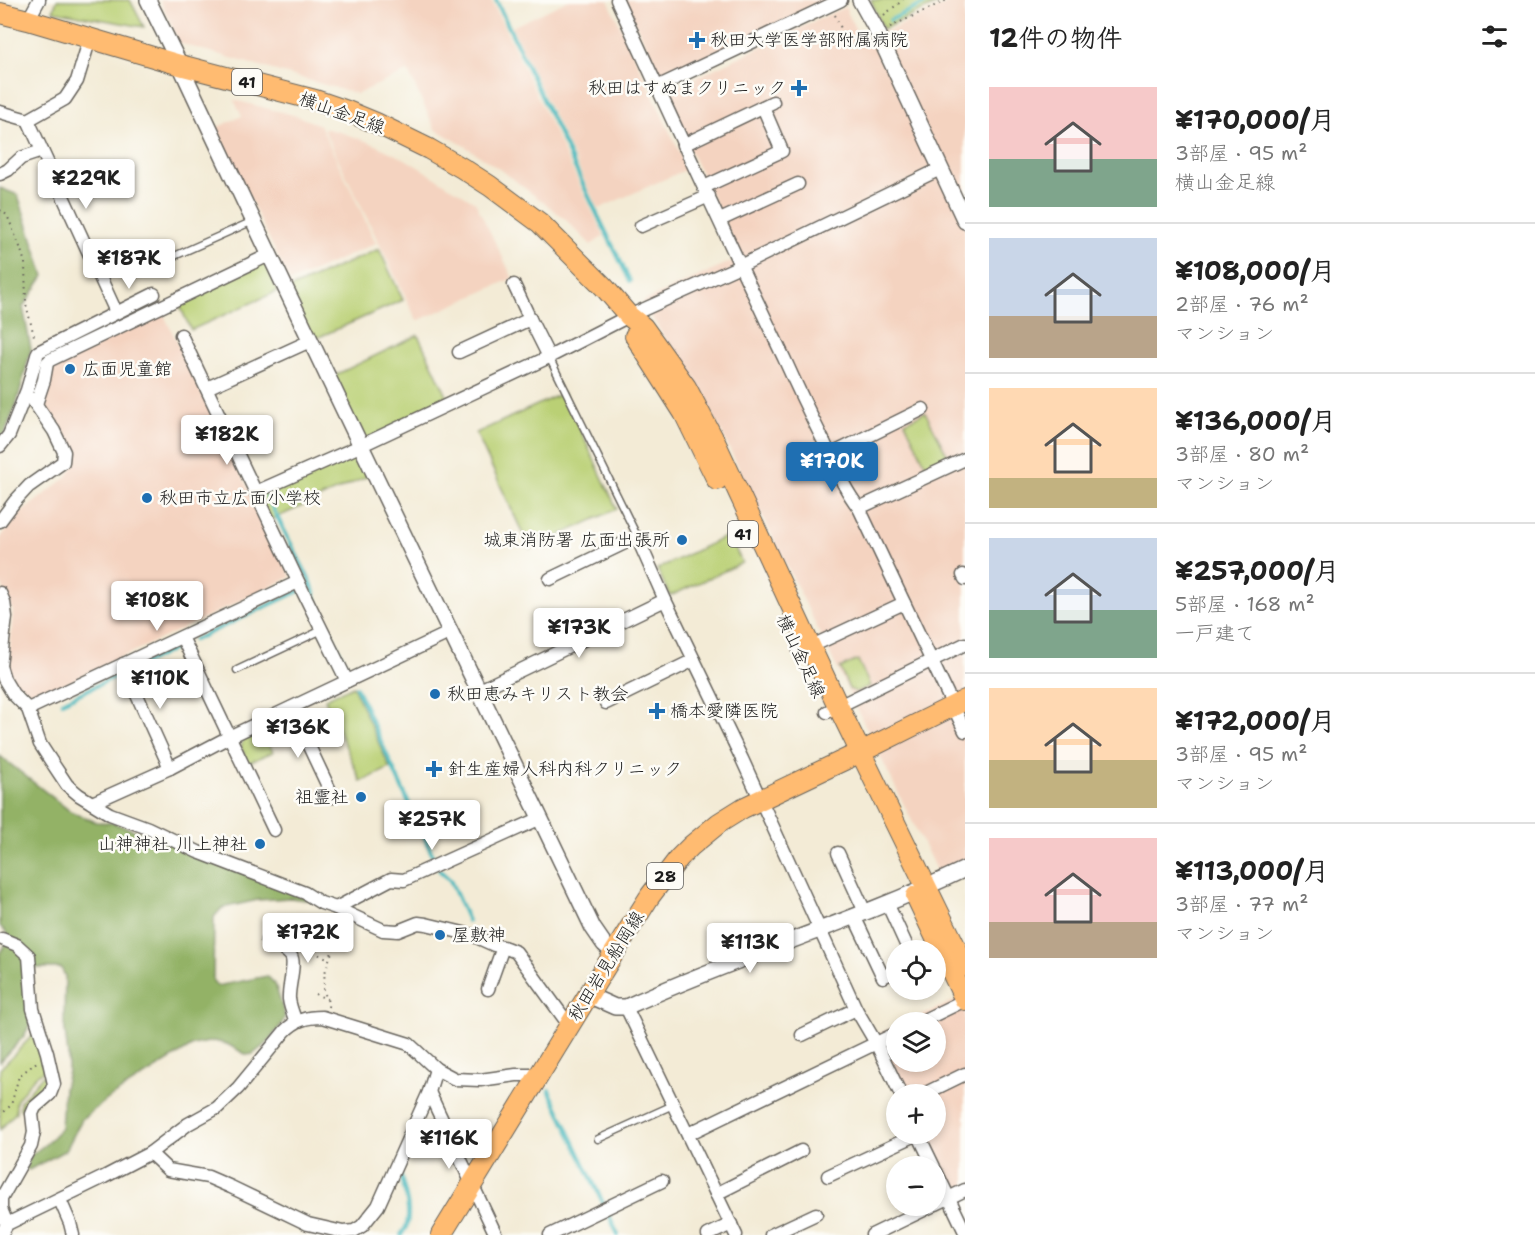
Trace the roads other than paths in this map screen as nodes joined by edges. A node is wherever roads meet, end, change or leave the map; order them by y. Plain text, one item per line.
1 (39, 0) edge
2 (148, 0) edge
3 (617, 0) edge
4 (841, 0) edge
5 (860, 0) edge
6 (0, 13) edge
7 (28, 20) junction
8 (90, 38) junction
9 (180, 65) junction
10 (657, 87) junction
11 (0, 112) edge
12 (28, 120) junction
13 (683, 145) junction
14 (42, 151) junction
15 (940, 169) junction
16 (0, 174) edge
17 (798, 184) dead end
18 (706, 192) junction
19 (720, 220) junction
20 (253, 221) junction
21 (965, 221) edge
22 (641, 226) dead end
23 (269, 255) junction
24 (161, 262) dead end
25 (740, 266) junction
26 (514, 285) dead end
27 (154, 294) dead end
28 (116, 312) junction
29 (629, 316) junction
30 (530, 319) junction
31 (181, 335) dead end
32 (310, 341) junction
33 (459, 352) dead end
34 (548, 355) junction
35 (207, 388) junction
36 (27, 390) junction
37 (36, 404) junction
38 (923, 409) dead end
39 (359, 442) junction
40 (0, 446) edge
41 (830, 455) junction
42 (965, 459) edge
43 (256, 492) junction
44 (859, 508) junction
45 (0, 521) edge
46 (637, 537) junction
47 (550, 579) dead end
48 (300, 587) junction
49 (0, 593) edge
50 (665, 600) junction
51 (904, 603) junction
52 (322, 630) junction
53 (451, 632) junction
54 (182, 637) junction
55 (965, 644) edge
56 (805, 650) junction
57 (694, 660) junction
58 (932, 660) junction
59 (123, 664) junction
60 (237, 670) dead end
61 (347, 681) junction
62 (480, 690) junction
63 (606, 703) dead end
64 (959, 703) edge
65 (291, 708) junction
66 (28, 709) junction
67 (833, 709) junction
68 (965, 730) edge
69 (229, 737) junction
70 (855, 754) junction
71 (170, 768) junction
72 (333, 797) dead end
73 (761, 799) junction
74 (92, 803) junction
75 (541, 818) junction
76 (274, 830) dead end
77 (838, 853) dead end
78 (965, 868) edge
79 (920, 890) junction
80 (887, 903) junction
81 (336, 908) junction
82 (860, 914) junction
83 (819, 930) junction
84 (2, 939) dead end
85 (267, 940) dead end
86 (904, 940) edge
87 (503, 947) junction
88 (614, 953) junction
89 (964, 963) edge
90 (886, 975) edge
91 (488, 989) dead end
92 (588, 995) junction
93 (965, 1000) edge
94 (626, 1007) junction
95 (856, 1009) junction
96 (940, 1012) edge
97 (296, 1022) junction
98 (569, 1025) junction
99 (802, 1035) dead end
100 (886, 1038) edge
101 (876, 1043) junction
102 (436, 1069) junction
103 (965, 1074) edge
104 (540, 1075) junction
105 (896, 1084) edge
106 (945, 1084) edge
107 (429, 1092) junction
108 (673, 1105) junction
109 (688, 1134) junction
110 (597, 1139) dead end
111 (897, 1144) edge
112 (801, 1151) dead end
113 (150, 1153) junction
114 (828, 1176) dead end
115 (662, 1181) dead end
116 (472, 1184) junction
117 (965, 1190) edge
118 (946, 1192) edge
119 (716, 1194) junction
120 (949, 1198) junction
121 (946, 1199) edge
122 (60, 1200) junction
123 (816, 1214) dead end
124 (911, 1216) edge
125 (4, 1230) edge
126 (733, 1230) edge
127 (965, 1232) edge
128 (74, 1235) edge
129 (441, 1235) edge
130 (496, 1235) edge
131 (550, 1235) edge
132 (708, 1235) edge
133 (771, 1235) edge
134 (872, 1235) edge

1 - 7 street
2 - 9 street
3 - 10 street
4 - 10 street
5 - 15 street
6 - 7 main road, 横山金足線 / 41
7 - 8 main road, 横山金足線 / 41
8 - 9 main road, 横山金足線 / 41
8 - 12 street
9 - 20 street
9 - 29 main road, 横山金足線 / 41
10 - 13 street
11 - 12 street
12 - 14 street
13 - 18 street
13 - 18 street
14 - 16 street
14 - 28 street
15 - 21 street
15 - 25 street
17 - 19 street
18 - 19 street
18 - 22 street
19 - 25 street
20 - 23 street
20 - 24 lane
23 - 32 street
23 - 37 street
25 - 29 street
25 - 41 street
26 - 30 street
27 - 28 street
28 - 36 street
29 - 34 street
29 - 56 main road, 横山金足線 / 41
30 - 33 street
30 - 34 street
31 - 35 street
32 - 35 street
32 - 39 street
34 - 39 street
34 - 46 lane
35 - 43 street
36 - 37 street
36 - 40 street
37 - 45 street
38 - 41 street
39 - 43 street
39 - 53 street
41 - 44 street
42 - 44 street
43 - 48 street
44 - 51 street
46 - 47 street
46 - 50 street
48 - 52 street
48 - 54 street
49 - 66 street
50 - 57 street
50 - 62 street
51 - 56 street
51 - 58 street
52 - 60 lane
52 - 61 street
53 - 61 street
53 - 62 street
54 - 59 street
54 - 69 street
55 - 58 street
56 - 67 main road, 横山金足線 / 41
57 - 63 street
57 - 73 street
58 - 64 street
58 - 67 street
59 - 66 street
59 - 71 street
61 - 65 street
62 - 75 street
64 - 68 street
64 - 70 main road, 秋田岩見船岡線 / 28
65 - 69 street
65 - 72 street
66 - 74 street
67 - 70 main road, 横山金足線 / 41
69 - 71 street
69 - 76 street
70 - 73 main road, 秋田岩見船岡線 / 28
70 - 79 main road, 横山金足線 / 41
71 - 74 street
73 - 83 street
73 - 88 main road, 秋田岩見船岡線 / 28
74 - 81 street
75 - 81 street
75 - 88 street
77 - 82 street
78 - 79 street
79 - 80 street
79 - 89 main road, 横山金足線 / 41
79 - 93 main road, 横山金足線 / 41
80 - 82 street
80 - 86 street
81 - 87 street
82 - 83 street
82 - 90 street
83 - 94 street
83 - 95 street
84 - 125 street
85 - 97 street
87 - 91 street
87 - 98 street
88 - 92 main road, 秋田岩見船岡線 / 28
92 - 94 street
92 - 98 main road, 秋田岩見船岡線 / 28
93 - 96 street
94 - 108 street
95 - 99 street
95 - 101 street
97 - 102 street
97 - 113 street
98 - 104 main road, 秋田岩見船岡線 / 28
100 - 101 street
101 - 105 street
101 - 109 street
102 - 104 street
102 - 107 street
103 - 106 street
104 - 116 main road, 秋田岩見船岡線 / 28
107 - 113 street
107 - 116 street
108 - 109 street
108 - 110 lane
109 - 119 street
111 - 114 street
112 - 119 street
113 - 122 street
115 - 131 street
116 - 129 main road, 秋田岩見船岡線 / 28
116 - 130 street
117 - 120 street
118 - 120 street
119 - 126 street
120 - 121 street
120 - 127 street
122 - 125 street
122 - 128 street
123 - 133 street
124 - 134 street
126 - 132 street

